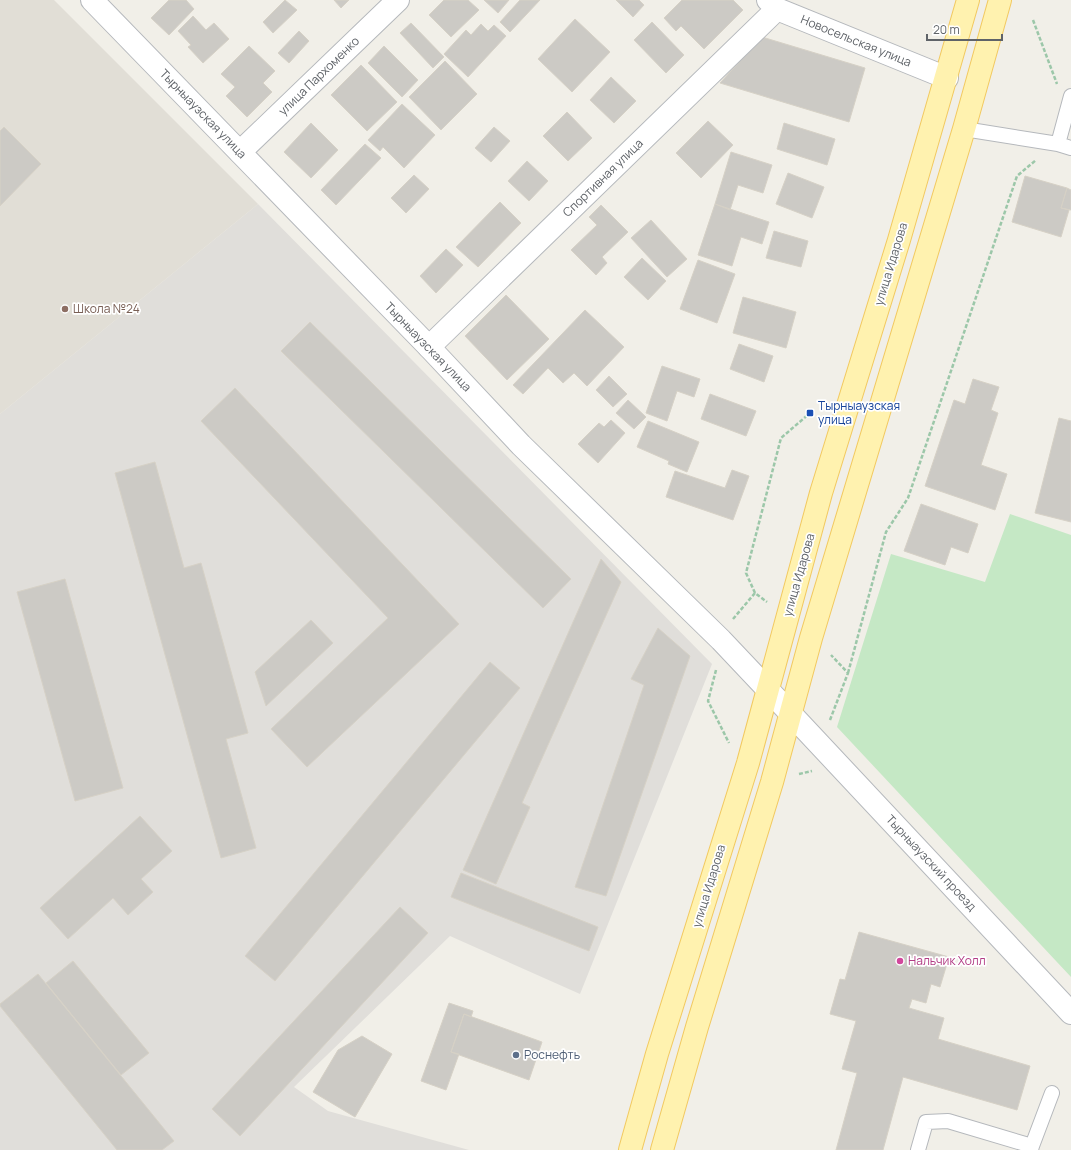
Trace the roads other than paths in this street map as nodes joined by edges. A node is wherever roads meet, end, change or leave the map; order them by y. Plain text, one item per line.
1 (92, 0) edge
2 (398, 0) edge
3 (968, 0) edge
4 (1000, 0) edge
5 (773, 4) edge
6 (947, 78) junction
7 (1071, 96) edge
8 (964, 129) junction
9 (1058, 145) edge
10 (240, 152) junction
11 (429, 347) junction
12 (768, 689) junction
13 (791, 714) junction
14 (1071, 1013) edge
15 (1052, 1093) dead end
16 (1032, 1148) edge
17 (630, 1150) edge
18 (662, 1150) edge
19 (918, 1150) edge

1 - 10 street, Тырныаузская улица
2 - 10 street, улица Пархоменко
3 - 6 main road, улица Идарова
4 - 8 main road
5 - 6 street, Новосельская улица
5 - 11 street, Спортивная улица
6 - 12 main road, улица Идарова
7 - 9 lane
8 - 9 lane
8 - 13 main road
10 - 11 street, Тырныаузская улица
11 - 12 street, Тырныаузская улица
12 - 13 street, Тырныаузская улица
12 - 17 main road, улица Идарова
13 - 14 street, Тырныаузский проезд
13 - 18 main road
15 - 16 lane
16 - 19 lane

